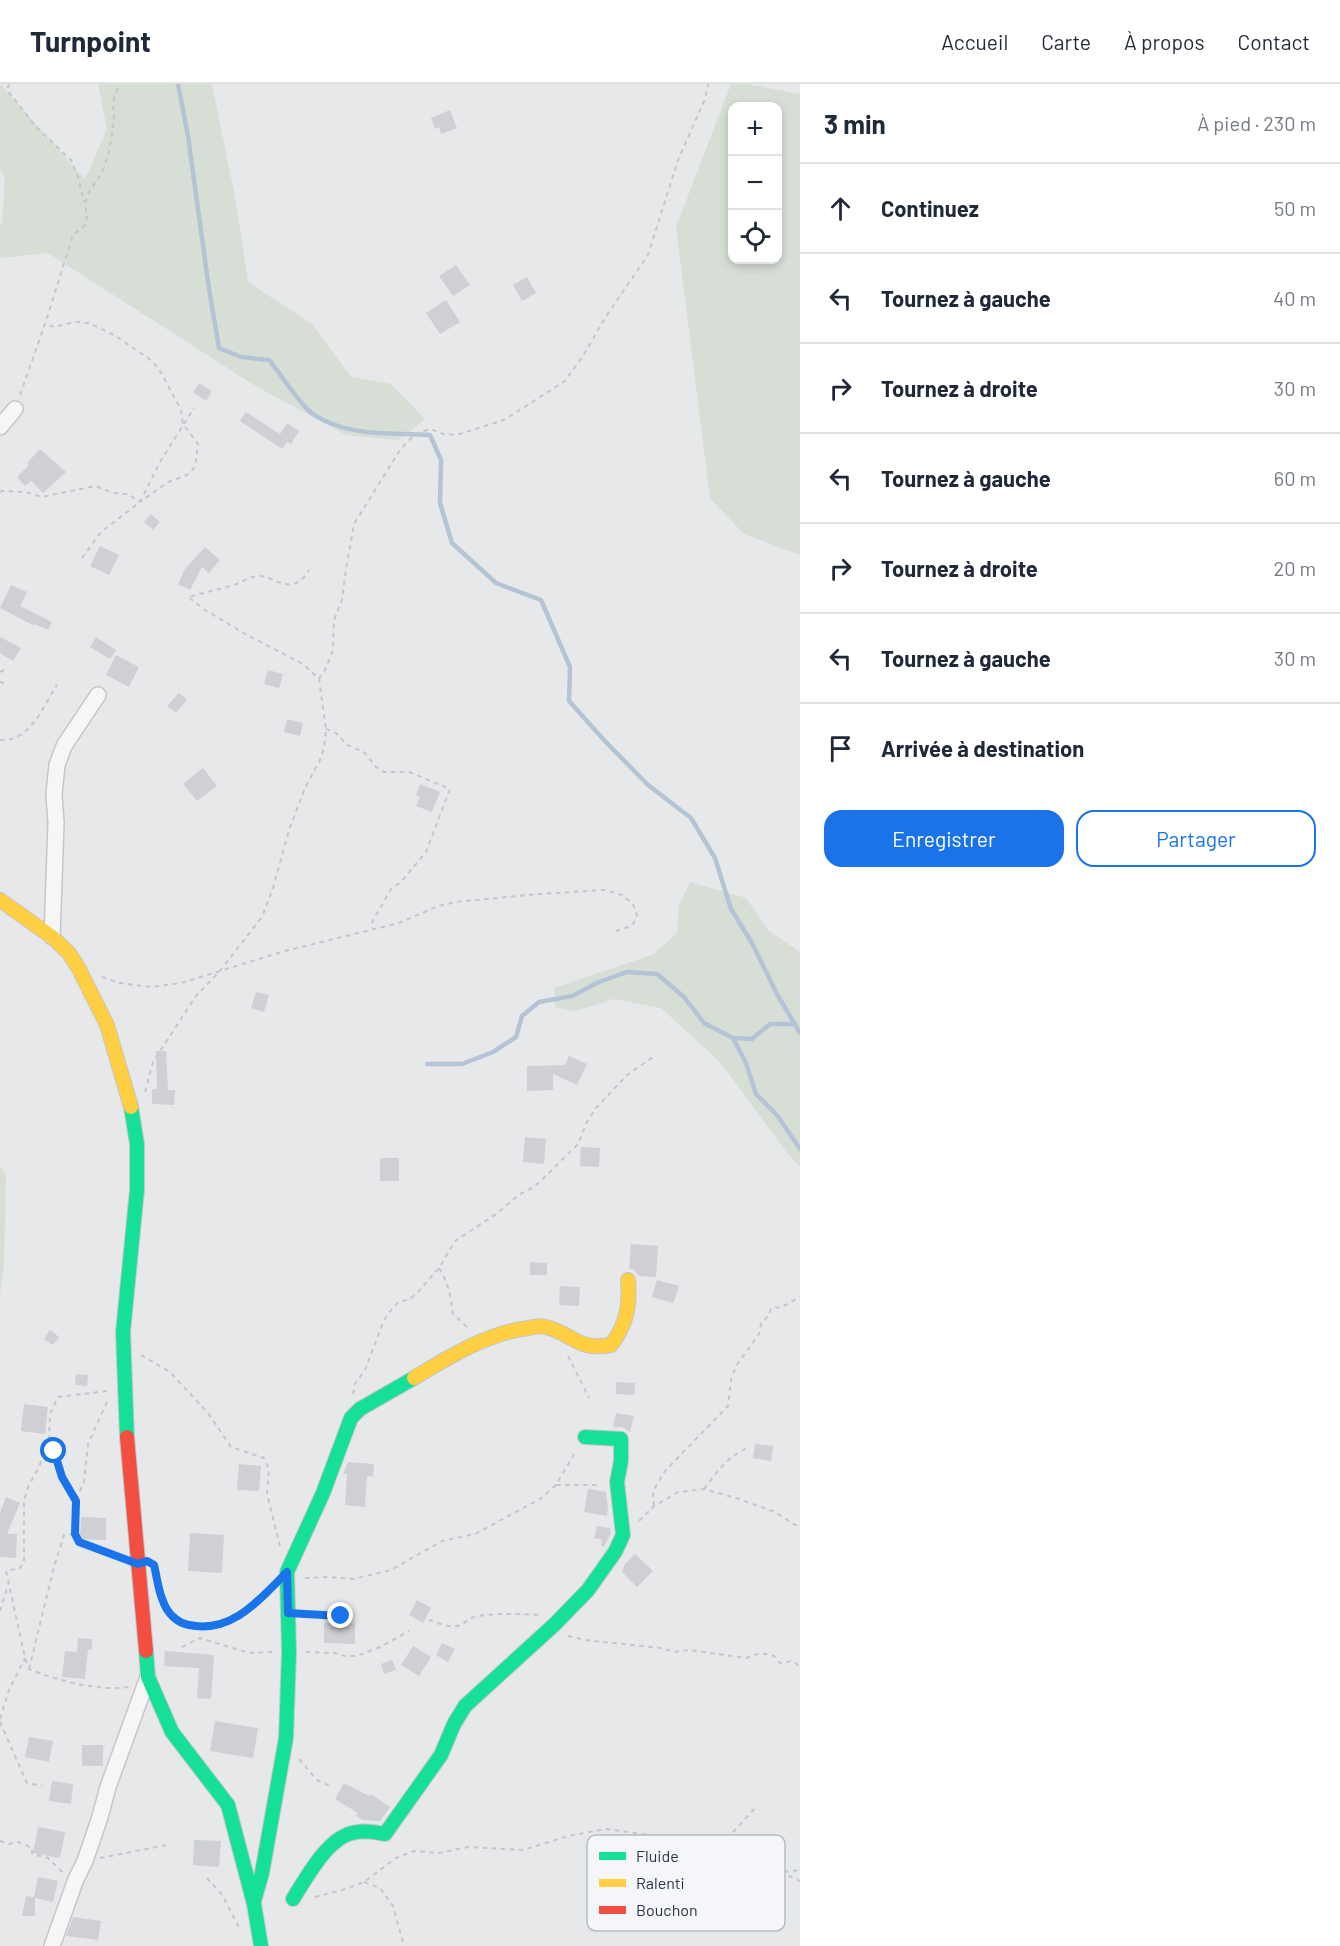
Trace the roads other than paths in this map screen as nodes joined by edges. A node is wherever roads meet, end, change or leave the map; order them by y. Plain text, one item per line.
1 (15, 409) road end
2 (0, 428) edge
3 (98, 695) dead end
4 (0, 900) edge
5 (52, 937) junction
6 (628, 1280) dead end
7 (585, 1437) road end
8 (148, 1677) junction
9 (293, 1899) road end
10 (254, 1904) junction
11 (52, 1946) edge
12 (261, 1946) edge

1 - 2 street
3 - 5 street
4 - 5 street
5 - 8 street
6 - 10 street
7 - 9 street
8 - 10 street
8 - 11 street
10 - 12 street

